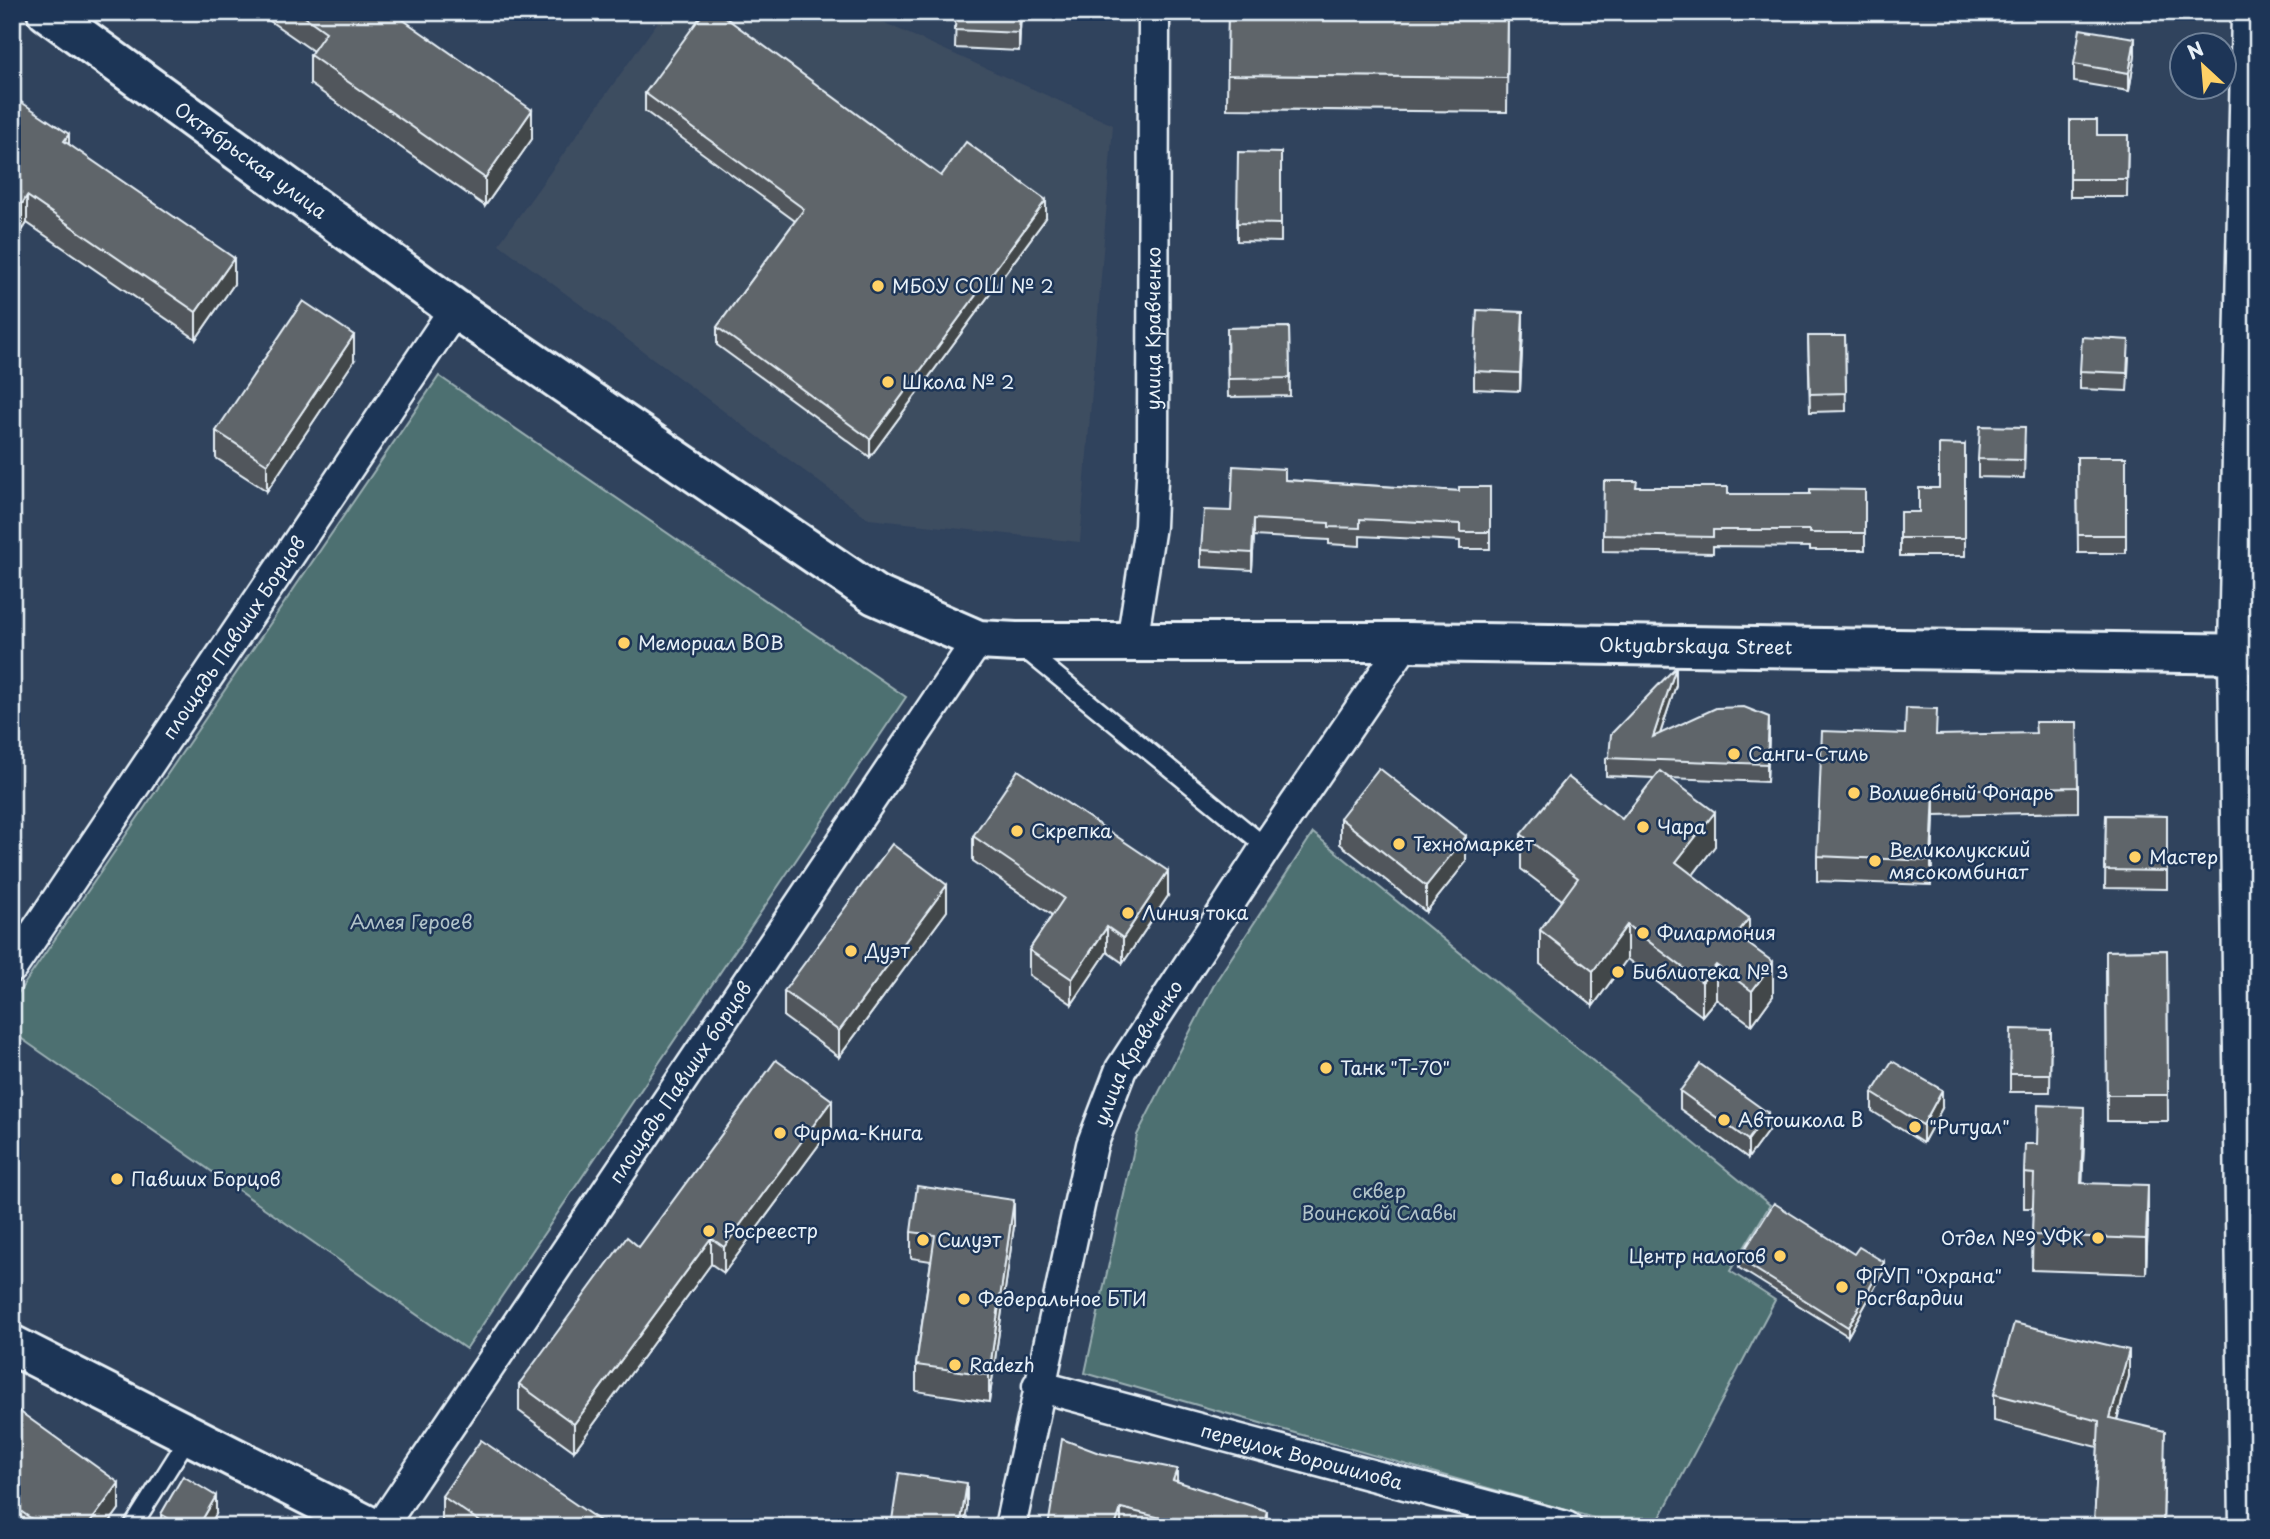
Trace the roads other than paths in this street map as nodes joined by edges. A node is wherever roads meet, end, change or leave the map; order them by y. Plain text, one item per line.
1 (47, 12) edge
2 (1154, 12) edge
3 (2247, 12) edge
4 (455, 309) junction
5 (978, 640) junction
6 (1016, 642) junction
7 (1132, 642) junction
8 (1406, 642) junction
9 (2246, 654) edge
10 (1266, 847) junction
11 (12, 967) edge
12 (12, 1345) edge
13 (1038, 1386) junction
14 (190, 1435) junction
15 (132, 1527) edge
16 (371, 1527) edge
17 (381, 1527) edge
18 (1010, 1527) edge
19 (1566, 1527) edge
20 (2245, 1527) edge

1 - 4 main road, Октябрьская улица
2 - 7 street, улица Кравченко
3 - 9 street
4 - 5 main road, Октябрьская улица
4 - 11 street, площадь Павших Борцов
5 - 6 main road, Oktyabrskaya Street
5 - 17 street, площадь Павших борцов
6 - 7 main road, Oktyabrskaya Street
6 - 10 lane
7 - 8 main road, Oktyabrskaya Street
8 - 9 main road, Oktyabrskaya Street
8 - 10 street, улица Кравченко
9 - 20 street
10 - 13 street, улица Кравченко
12 - 14 main road
13 - 18 street, улица Кравченко
13 - 19 street, переулок Ворошилова
14 - 15 lane
14 - 16 main road

